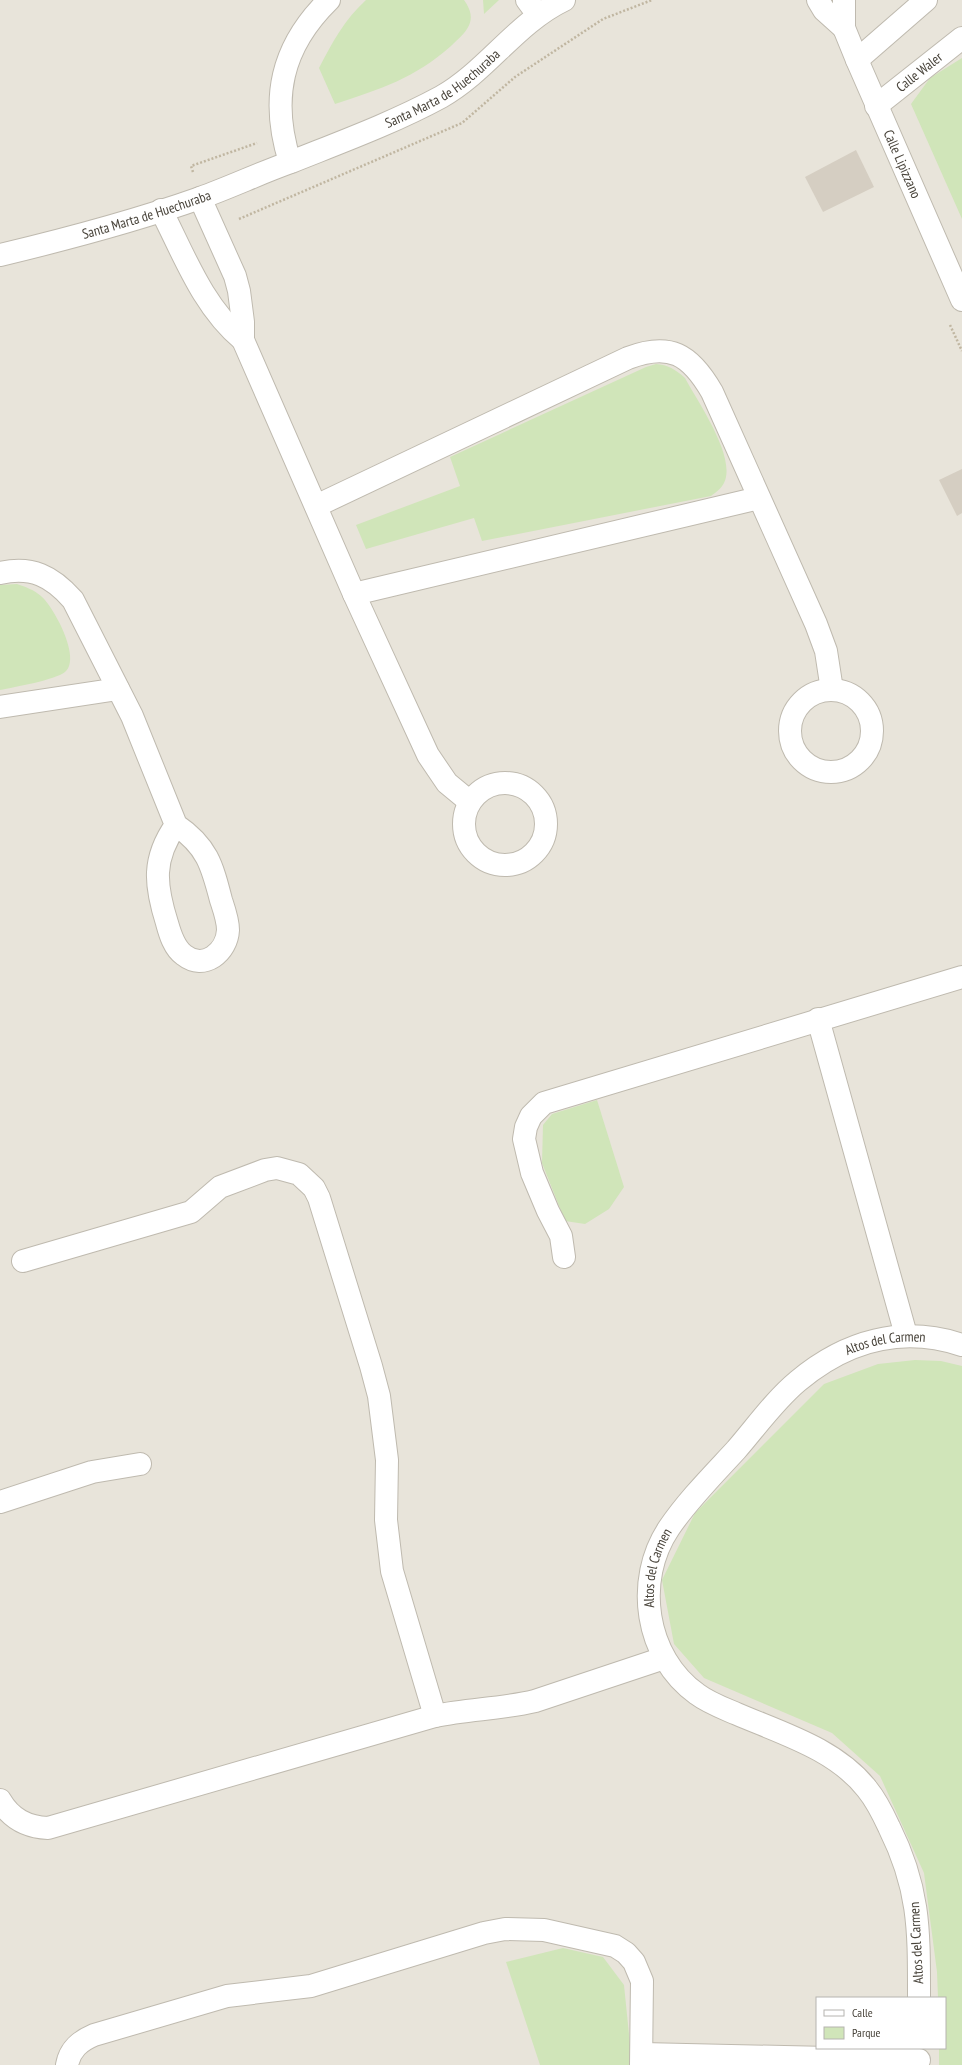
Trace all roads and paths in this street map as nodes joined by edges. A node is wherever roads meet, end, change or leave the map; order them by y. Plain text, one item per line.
1 (329, 0) edge
2 (564, 0) edge
3 (818, 0) edge
4 (844, 0) edge
5 (926, 0) edge
6 (533, 7) edge
7 (844, 28) junction
8 (962, 38) edge
9 (857, 60) junction
10 (876, 106) junction
11 (282, 134) junction
12 (290, 162) junction
13 (200, 198) junction
14 (161, 210) junction
15 (0, 255) edge
16 (955, 266) edge
17 (962, 300) edge
18 (243, 340) junction
19 (758, 498) junction
20 (316, 506) junction
21 (0, 574) edge
22 (354, 594) junction
23 (118, 689) junction
24 (832, 690) dead end
25 (0, 707) edge
26 (470, 802) dead end
27 (176, 824) junction
28 (962, 977) edge
29 (818, 1019) junction
30 (564, 1257) dead end
31 (23, 1261) dead end
32 (906, 1335) junction
33 (962, 1345) edge
34 (140, 1464) dead end
35 (0, 1502) edge
36 (664, 1658) junction
37 (435, 1716) junction
38 (0, 1800) edge
39 (919, 1997) edge
40 (919, 2058) edge
41 (642, 2060) edge
42 (67, 2065) edge

1 - 11 street
2 - 6 street, Santa Marta de Huechuraba
3 - 7 street, Calle Lipizzano
4 - 7 street, Calle Lipizzano
5 - 9 street
6 - 12 street, Santa Marta de Huechuraba
7 - 9 street, Calle Lipizzano
8 - 10 street, Calle Waler
9 - 10 street, Calle Lipizzano
10 - 16 street, Calle Lipizzano
11 - 12 street
11 - 13 path
12 - 13 street, Santa Marta de Huechuraba
13 - 14 street, Santa Marta de Huechuraba
13 - 18 street
14 - 15 street, Santa Marta de Huechuraba
14 - 18 street
16 - 17 street, Calle Lipizzano
18 - 20 street
19 - 20 street
19 - 22 street
19 - 24 street
20 - 22 street
21 - 23 street
22 - 26 street
23 - 25 street
23 - 27 street
27 - 27 street
28 - 29 street
29 - 30 street
29 - 32 street
31 - 37 street
32 - 33 street, Altos del Carmen
32 - 36 street, Altos del Carmen
34 - 35 street
36 - 37 street
36 - 39 street, Altos del Carmen
37 - 38 street
40 - 41 street
41 - 42 street

